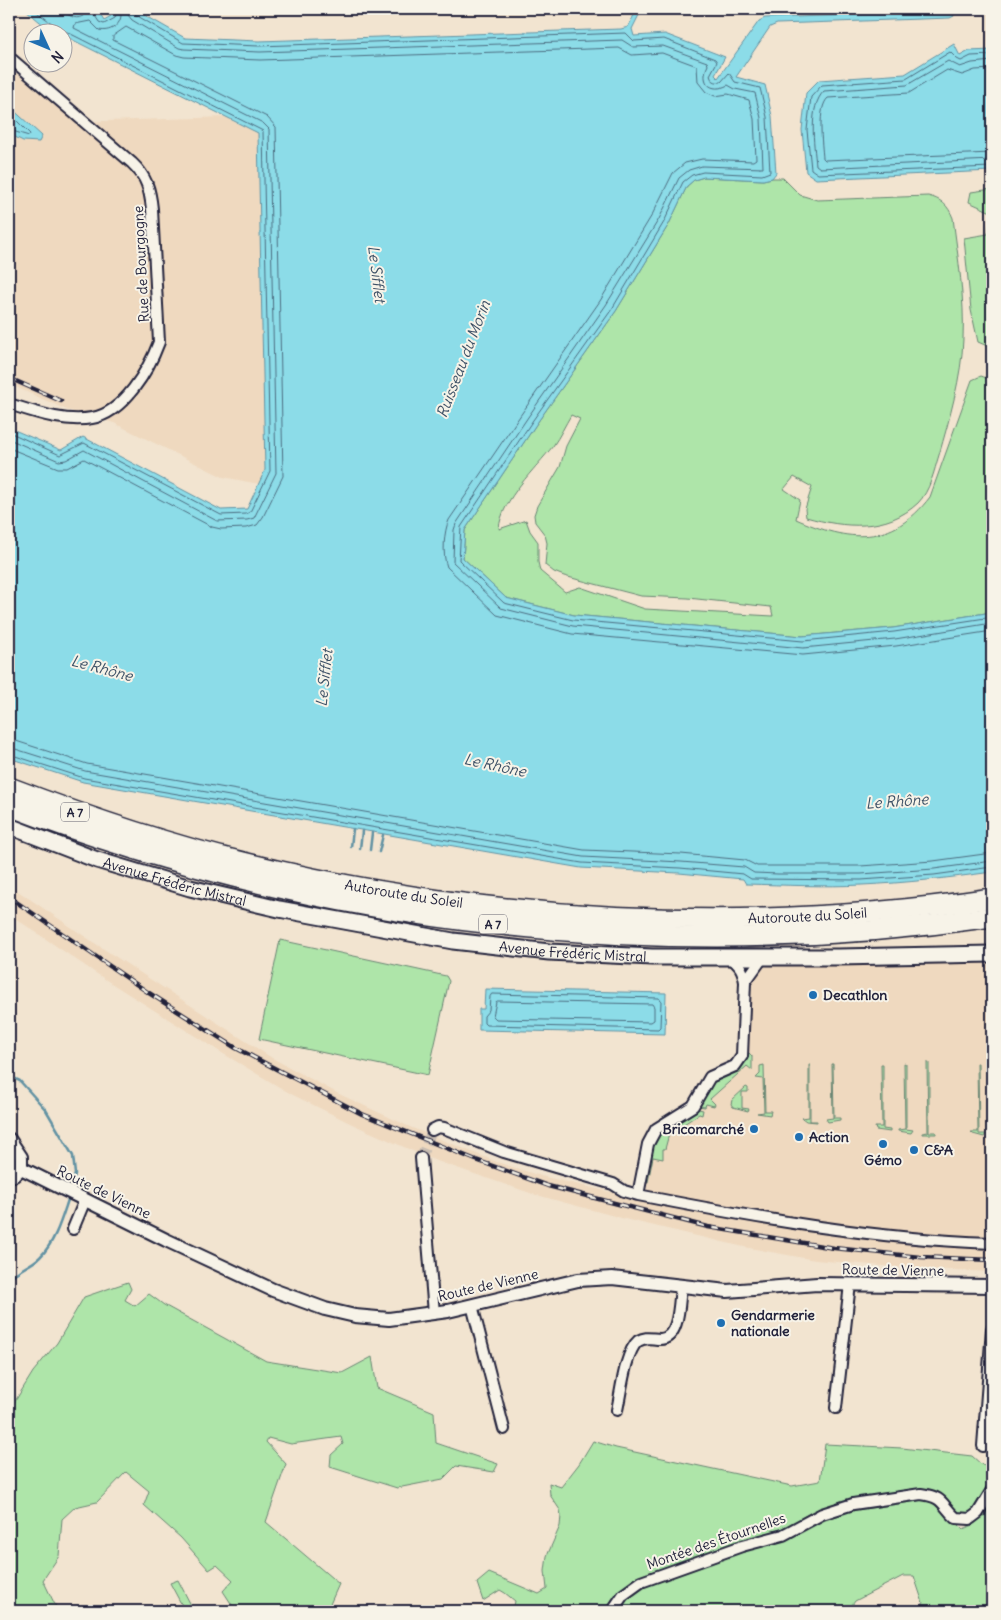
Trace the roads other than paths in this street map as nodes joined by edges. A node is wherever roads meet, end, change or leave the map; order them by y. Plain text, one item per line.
1 (9, 57) edge
2 (9, 404) edge
3 (9, 787) edge
4 (9, 806) edge
5 (12, 828) edge
6 (992, 898) edge
7 (992, 917) edge
8 (992, 954) edge
9 (730, 957) junction
10 (762, 957) junction
11 (745, 982) junction
12 (432, 1130) dead end
13 (9, 1139) edge
14 (420, 1158) tunnel mouth
15 (22, 1168) junction
16 (9, 1177) edge
17 (75, 1195) junction
18 (638, 1195) junction
19 (73, 1229) dead end
20 (992, 1243) edge
21 (850, 1284) junction
22 (681, 1286) junction
23 (992, 1286) edge
24 (472, 1305) junction
25 (434, 1313) junction
26 (992, 1330) edge
27 (836, 1408) dead end
28 (618, 1410) dead end
29 (504, 1429) dead end
30 (983, 1446) dead end
31 (992, 1490) edge
32 (612, 1611) edge

1 - 2 street, Rue de Bourgogne
3 - 6 highway, Autoroute du Soleil / A 7
4 - 7 highway, Autoroute du Soleil / A 7
5 - 9 main road, Avenue Frédéric Mistral
8 - 10 main road, Avenue Frédéric Mistral
9 - 10 main road, Avenue Frédéric Mistral
9 - 11 street
10 - 11 street
11 - 18 street
12 - 18 street
13 - 15 street
14 - 25 street
15 - 16 street
15 - 17 street, Route de Vienne
17 - 19 street
17 - 25 street, Route de Vienne
18 - 20 street
21 - 22 street, Route de Vienne
21 - 23 street, Route de Vienne
21 - 27 street
22 - 24 street, Route de Vienne
22 - 28 street
24 - 25 street, Route de Vienne
24 - 29 street
26 - 30 street
31 - 32 street, Montée des Étournelles

